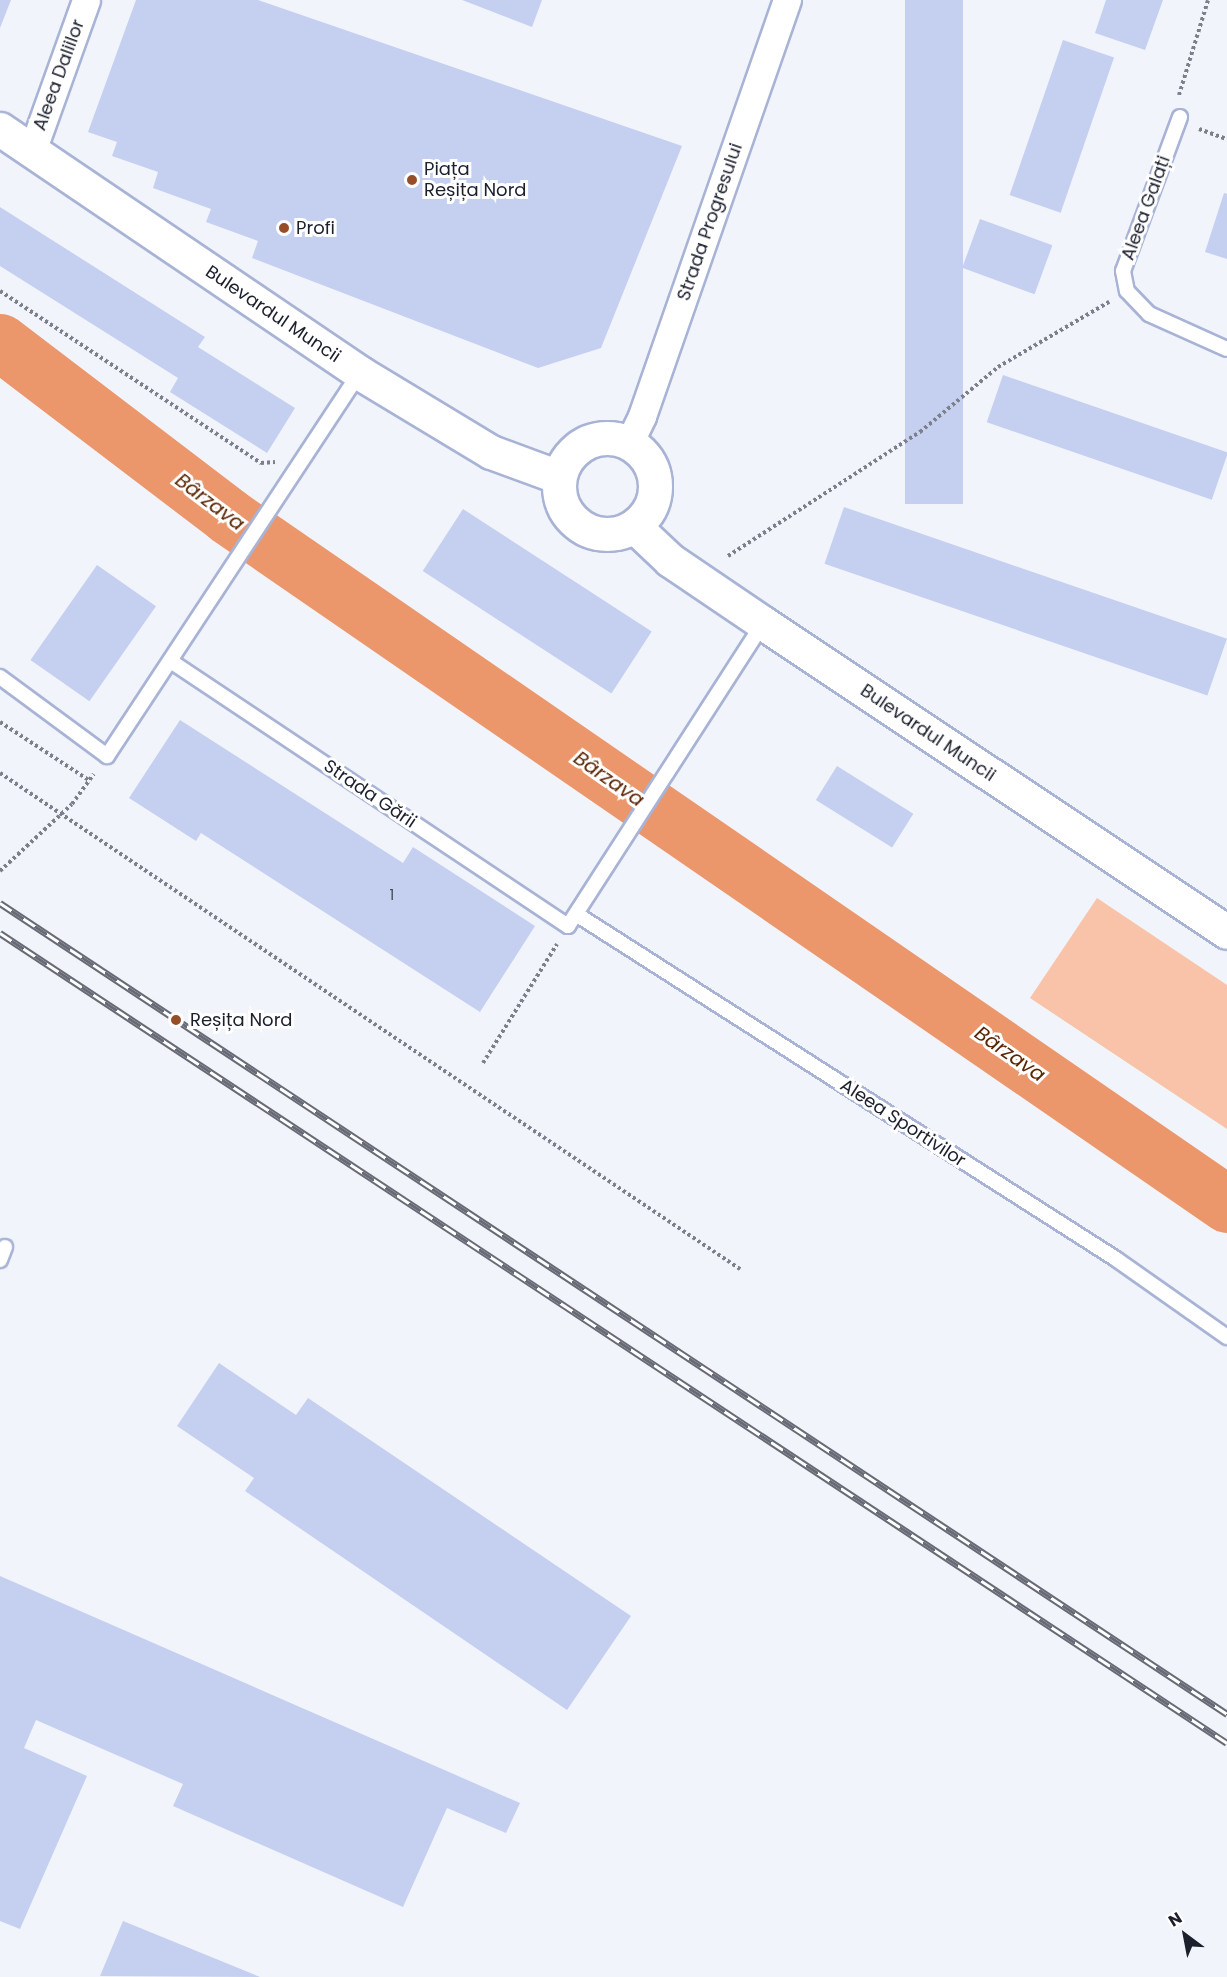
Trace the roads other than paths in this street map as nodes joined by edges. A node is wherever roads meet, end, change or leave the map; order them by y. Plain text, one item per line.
1 (86, 0) edge
2 (787, 0) edge
3 (1180, 117) road end
4 (0, 129) edge
5 (32, 151) junction
6 (1227, 349) edge
7 (360, 373) junction
8 (628, 443) junction
9 (559, 477) junction
10 (634, 526) junction
11 (763, 623) junction
12 (172, 662) junction
13 (0, 677) edge
14 (572, 920) junction
15 (1227, 932) edge
16 (1227, 1336) edge

1 - 5 street, Aleea Daliilor
2 - 8 street, Strada Progresului
3 - 6 lane, Aleea Galați
4 - 5 street, Bulevardul Muncii
5 - 7 street, Bulevardul Muncii
7 - 9 street, Bulevardul Muncii
7 - 12 lane
8 - 9 street
8 - 10 street
9 - 10 street
10 - 11 street, Bulevardul Muncii
11 - 14 lane
11 - 15 street, Bulevardul Muncii
12 - 13 lane
12 - 14 lane, Strada Gării
14 - 16 lane, Aleea Sportivilor

